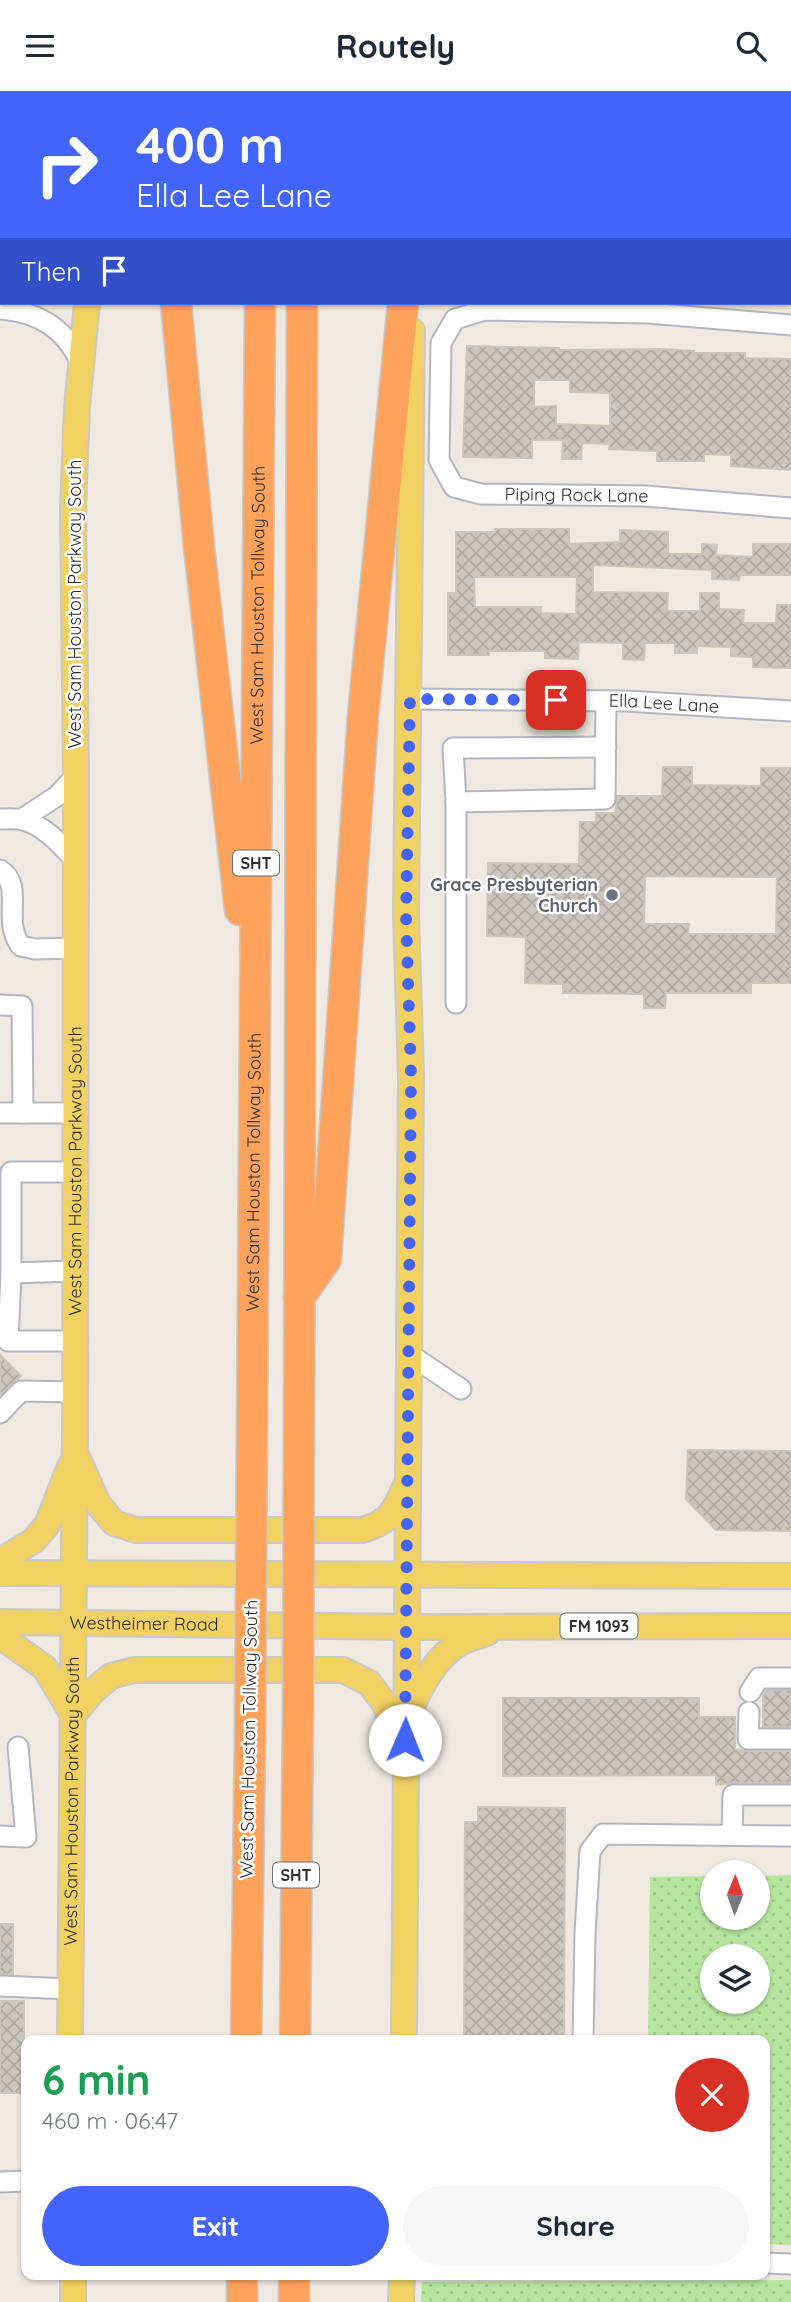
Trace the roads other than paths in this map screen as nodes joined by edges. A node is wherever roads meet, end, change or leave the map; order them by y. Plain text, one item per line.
1 (25, 305) edge
2 (87, 305) edge
3 (176, 305) edge
4 (260, 305) edge
5 (302, 305) edge
6 (403, 305) edge
7 (412, 305) edge
8 (5, 308) edge
9 (791, 325) edge
10 (80, 364) junction
11 (791, 508) edge
12 (410, 699) junction
13 (606, 701) junction
14 (791, 711) edge
15 (606, 747) junction
16 (76, 776) junction
17 (456, 802) junction
18 (0, 819) edge
19 (22, 819) junction
20 (76, 861) junction
21 (0, 870) edge
22 (76, 948) junction
23 (456, 1003) dead end
24 (0, 1005) edge
25 (255, 1046) junction
26 (0, 1113) edge
27 (23, 1113) junction
28 (76, 1113) junction
29 (6, 1172) edge
30 (76, 1172) junction
31 (5, 1202) edge
32 (75, 1271) junction
33 (7, 1282) edge
34 (299, 1298) junction
35 (4, 1321) edge
36 (75, 1341) junction
37 (4, 1345) edge
38 (409, 1354) junction
39 (461, 1389) dead end
40 (75, 1392) junction
41 (0, 1413) edge
42 (75, 1452) junction
43 (408, 1480) junction
44 (0, 1561) edge
45 (0, 1573) edge
46 (74, 1573) junction
47 (408, 1574) junction
48 (791, 1576) edge
49 (0, 1622) edge
50 (74, 1623) junction
51 (791, 1626) edge
52 (407, 1627) junction
53 (503, 1627) junction
54 (0, 1636) edge
55 (791, 1678) edge
56 (73, 1715) junction
57 (406, 1720) junction
58 (791, 1739) edge
59 (18, 1747) dead end
60 (405, 1759) junction
61 (791, 1795) edge
62 (732, 1835) junction
63 (0, 1836) edge
64 (791, 1836) edge
65 (0, 1986) edge
66 (70, 1989) junction
67 (70, 2035) edge
68 (246, 2035) edge
69 (295, 2035) edge
70 (404, 2035) edge
71 (583, 2035) edge
72 (0, 2182) edge
73 (21, 2182) edge
74 (770, 2263) edge
75 (791, 2264) edge
76 (73, 2280) edge
77 (242, 2280) edge
78 (294, 2280) edge
79 (402, 2280) edge
80 (73, 2302) edge
81 (242, 2302) edge
82 (294, 2302) edge
83 (401, 2302) edge

1 - 8 street
2 - 10 main road, West Sam Houston Parkway South
3 - 25 highway
4 - 25 highway, West Sam Houston Tollway South / SHT
5 - 34 highway, SHT
6 - 34 highway
7 - 12 main road
8 - 10 street
9 - 11 street, Piping Rock Lane
10 - 16 main road, West Sam Houston Parkway South
12 - 13 street, Ella Lee Lane
12 - 38 main road
13 - 14 street, Ella Lee Lane
13 - 15 street
15 - 17 street
15 - 17 street
16 - 19 street
16 - 20 main road, West Sam Houston Parkway South
17 - 23 street
18 - 19 street
19 - 20 street
20 - 22 main road, West Sam Houston Parkway South
21 - 22 street
22 - 28 main road, West Sam Houston Parkway South
24 - 27 street
25 - 68 highway, West Sam Houston Tollway South / SHT, bridge
26 - 27 street
27 - 28 street
28 - 30 main road, West Sam Houston Parkway South
29 - 30 street
29 - 31 street
30 - 32 main road, West Sam Houston Parkway South
31 - 33 street
32 - 33 street
32 - 36 main road, West Sam Houston Parkway South
33 - 35 street
34 - 69 highway, SHT, bridge
35 - 37 street
36 - 37 street
36 - 40 main road, West Sam Houston Parkway South
38 - 39 street
38 - 43 main road
40 - 41 street
40 - 42 main road, West Sam Houston Parkway South
42 - 43 main road
42 - 44 main road
42 - 46 main road, West Sam Houston Parkway South
43 - 47 main road
45 - 46 main road
46 - 47 main road
46 - 50 main road, West Sam Houston Parkway South
47 - 48 main road
47 - 52 main road
49 - 50 main road, Westheimer Road / FM 1093
50 - 52 main road, Westheimer Road / FM 1093
50 - 56 main road, West Sam Houston Parkway South
51 - 53 main road, Westheimer Road / FM 1093
52 - 53 main road, Westheimer Road / FM 1093
52 - 57 main road
53 - 57 main road
54 - 56 main road
55 - 58 street
56 - 60 main road
56 - 66 main road, West Sam Houston Parkway South
57 - 60 main road
59 - 63 street
60 - 70 main road
61 - 62 street
62 - 64 street
62 - 71 street
65 - 66 street
66 - 67 main road, West Sam Houston Parkway South
72 - 73 street
74 - 75 street
76 - 80 main road
77 - 81 highway
78 - 82 highway
79 - 83 main road

